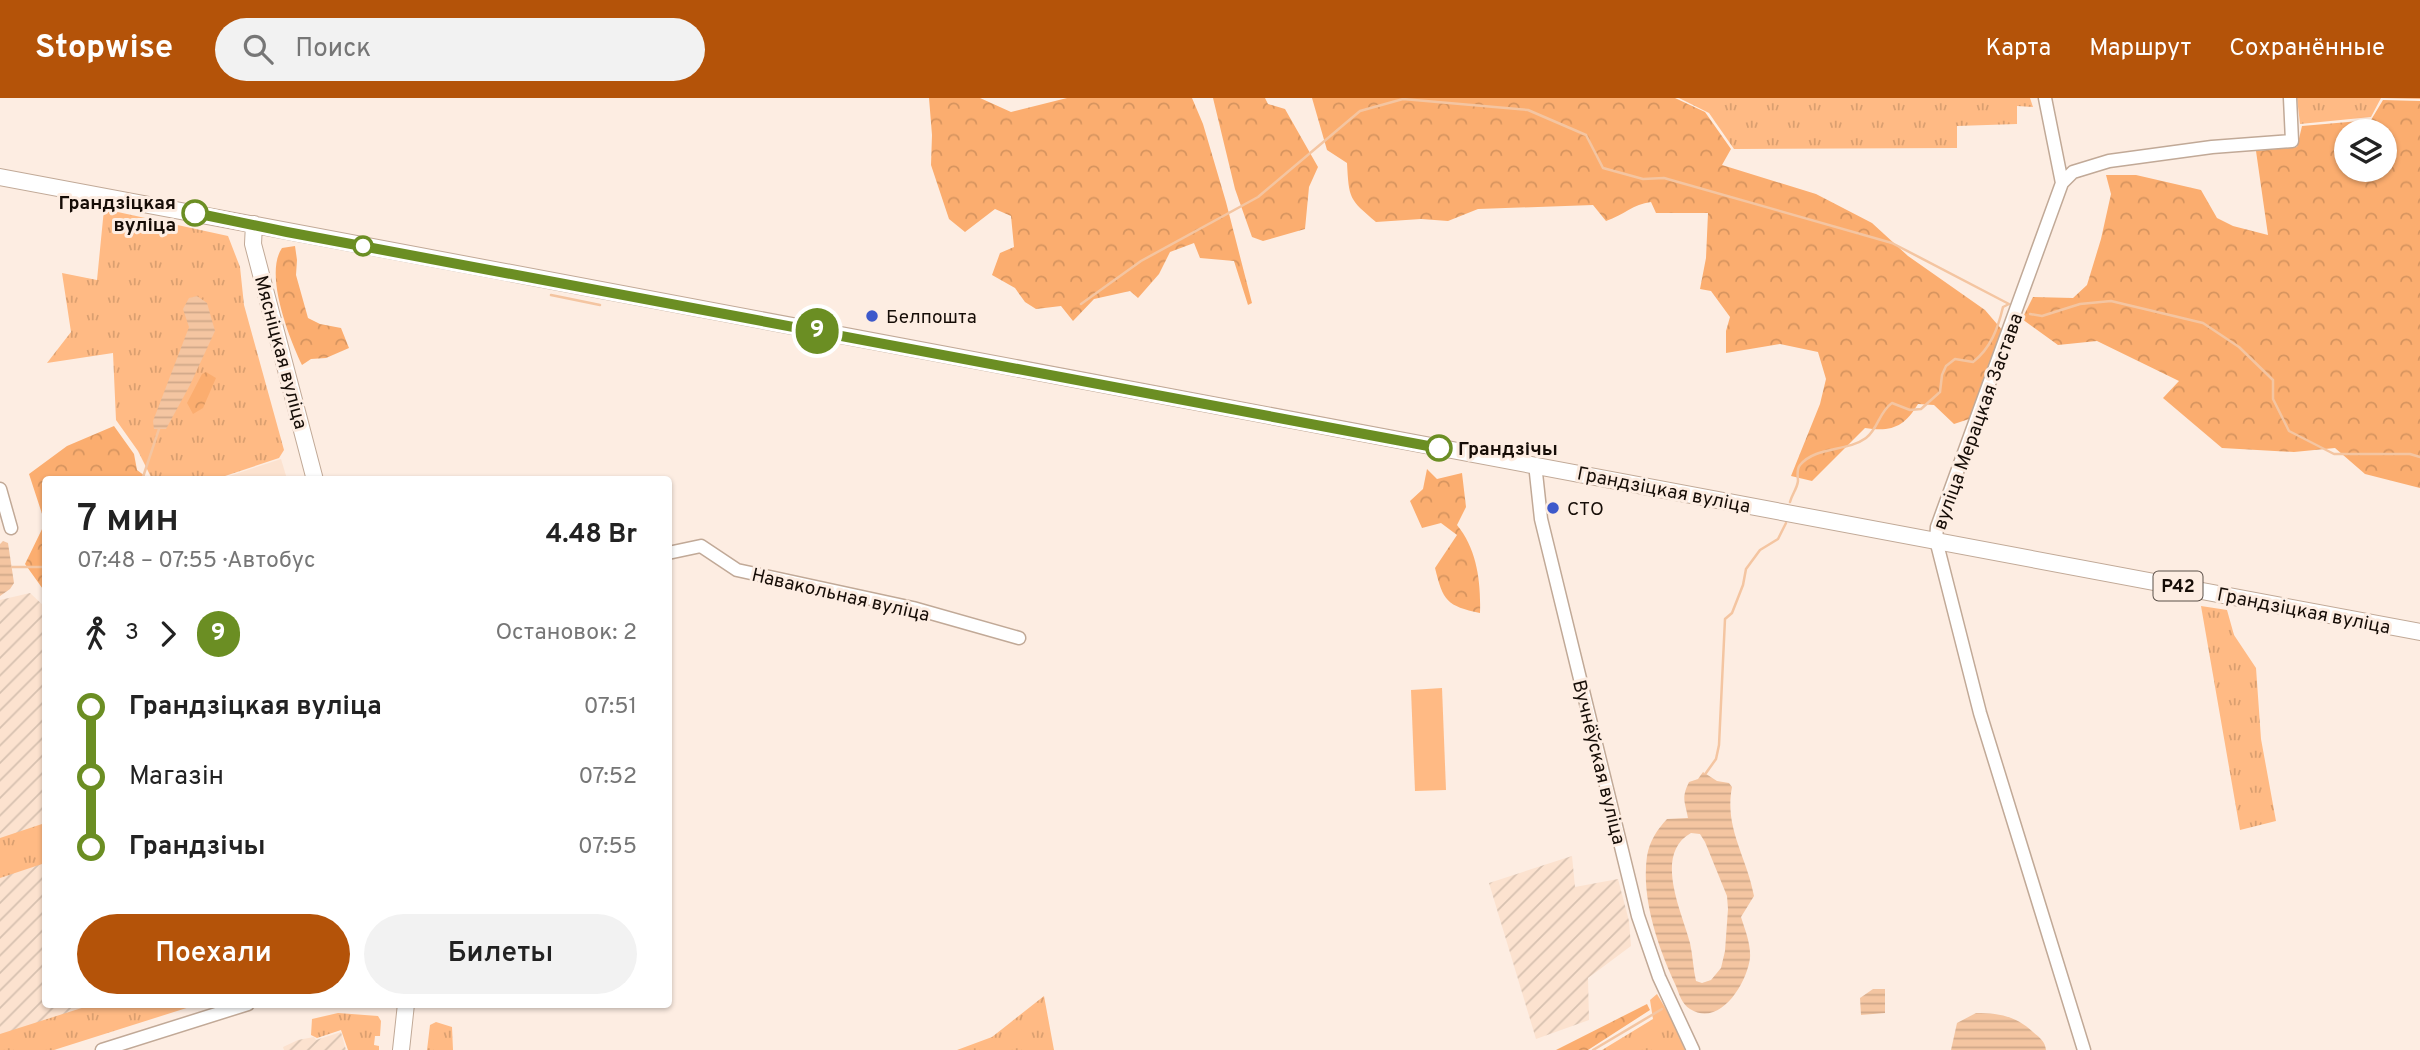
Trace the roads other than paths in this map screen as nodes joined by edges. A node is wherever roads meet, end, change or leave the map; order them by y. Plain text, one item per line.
1 (2045, 98) edge
2 (2290, 98) edge
3 (0, 177) edge
4 (2062, 183) junction
5 (254, 224) junction
6 (1537, 465) junction
7 (314, 476) edge
8 (0, 489) edge
9 (11, 528) dead end
10 (1936, 540) junction
11 (672, 552) edge
12 (2420, 632) edge
13 (1019, 638) dead end
14 (235, 1008) edge
15 (406, 1008) edge
16 (102, 1050) edge
17 (401, 1050) edge
18 (1693, 1050) edge
19 (2084, 1050) edge

1 - 4 street
2 - 4 street
3 - 5 main road, Грандзіцкая вуліца / Р42
4 - 10 street, вуліца Мерацкая Застава
5 - 6 main road, Грандзіцкая вуліца / Р42
5 - 7 main road, Мясніцкая вуліца
6 - 10 main road, Грандзіцкая вуліца / Р42
6 - 18 street, Вучнёўская вуліца
8 - 9 street
10 - 12 main road, Грандзіцкая вуліца / Р42
10 - 19 street, вуліца Мерацкая Застава
11 - 13 street, Навакольная вуліца
14 - 16 street
15 - 17 main road

